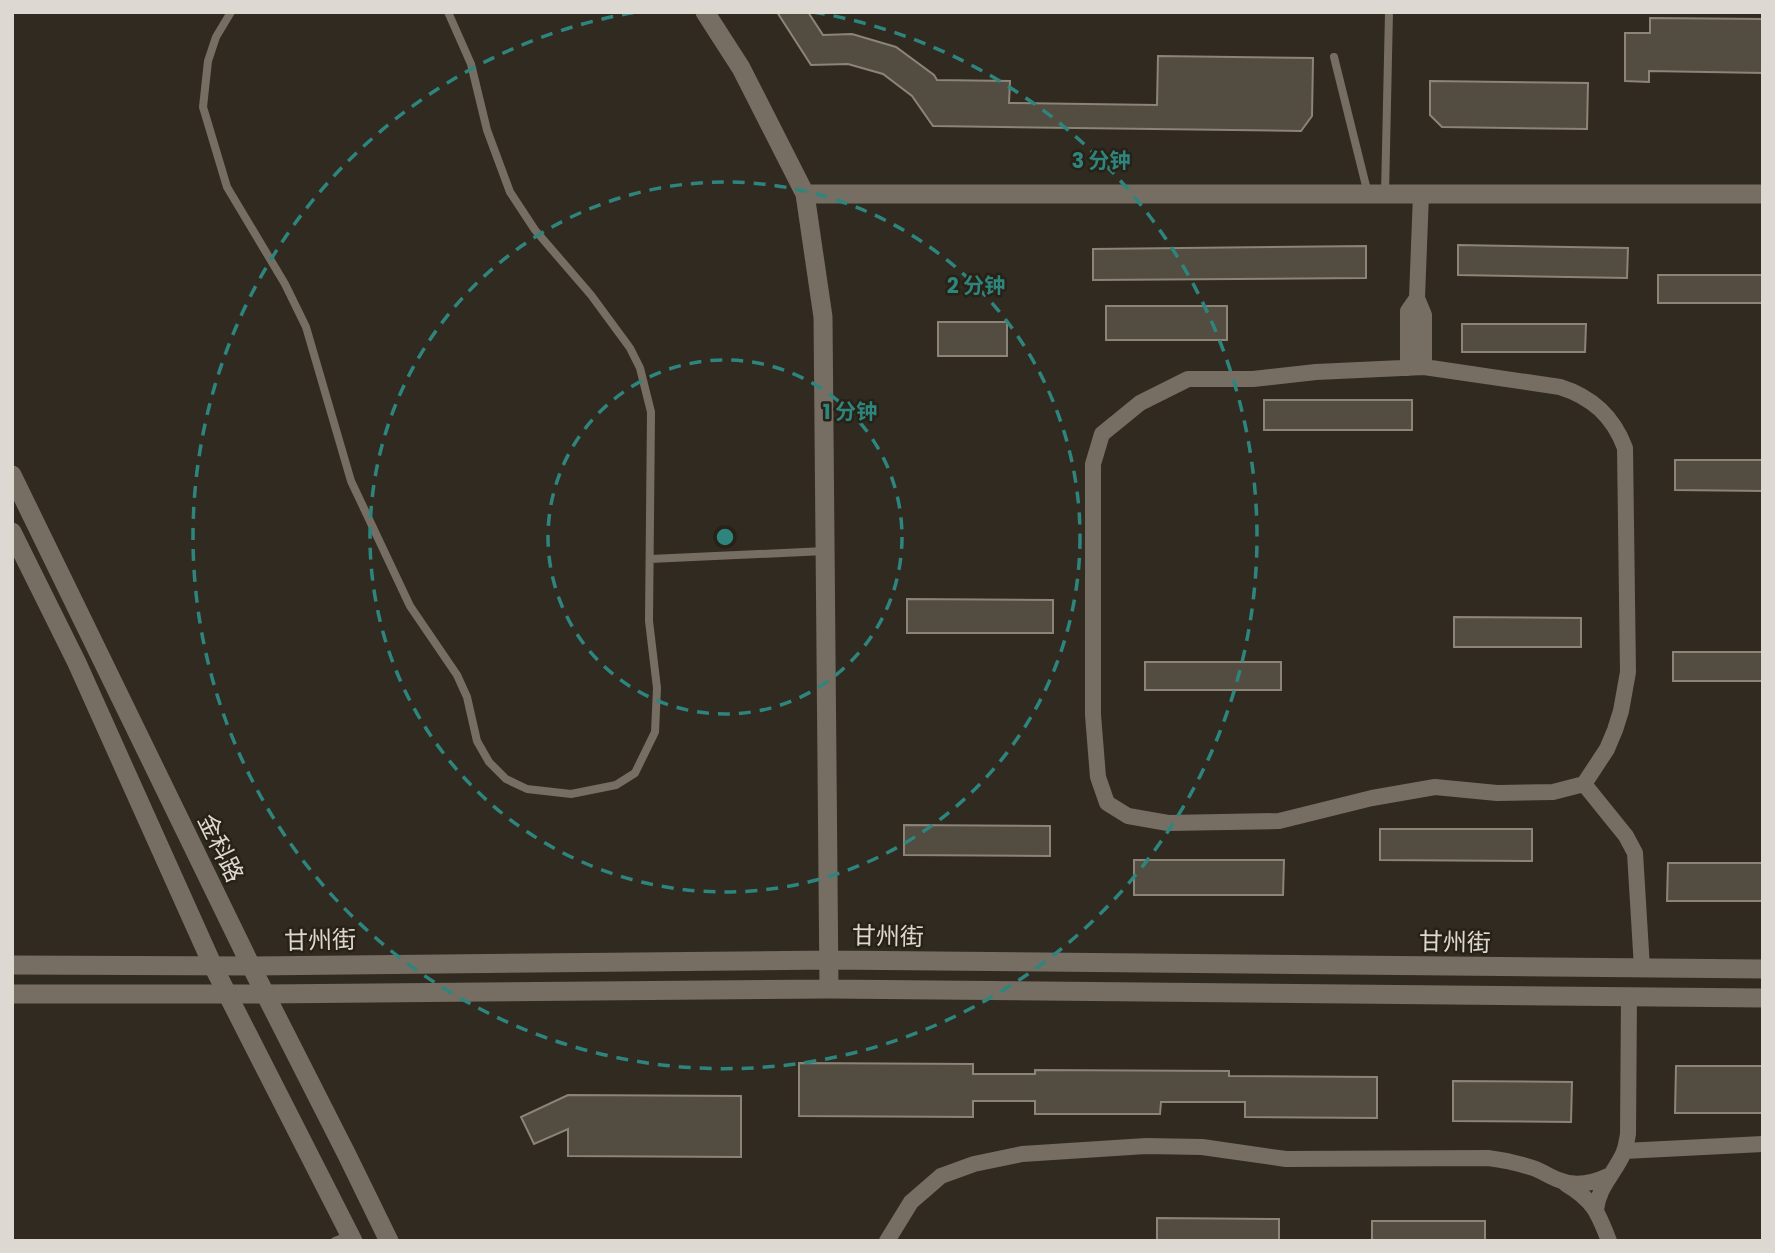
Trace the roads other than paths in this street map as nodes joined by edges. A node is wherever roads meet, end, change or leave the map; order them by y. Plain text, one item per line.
1 (231, 12) edge
2 (448, 12) edge
3 (705, 12) edge
4 (1389, 12) edge
5 (1334, 57) dead end
6 (805, 194) junction
7 (1377, 194) junction
8 (1421, 194) junction
9 (1763, 194) edge
10 (1416, 368) junction
11 (12, 475) edge
12 (12, 532) edge
13 (825, 551) junction
14 (650, 559) junction
15 (1584, 784) junction
16 (829, 960) junction
17 (12, 965) edge
18 (213, 966) junction
19 (251, 966) junction
20 (1642, 968) junction
21 (1763, 969) edge
22 (829, 989) junction
23 (12, 993) edge
24 (228, 994) junction
25 (265, 994) junction
26 (1629, 996) junction
27 (1763, 998) edge
28 (1763, 1144) edge
29 (1624, 1151) junction
30 (1608, 1177) junction
31 (1560, 1181) junction
32 (1596, 1210) junction
33 (346, 1239) edge
34 (389, 1241) edge
35 (887, 1241) edge
36 (1609, 1241) edge

1 - 14 lane
2 - 14 lane
3 - 6 street
4 - 7 lane
5 - 7 lane
6 - 7 street
6 - 13 street
7 - 8 street
8 - 9 street
8 - 10 street
10 - 15 street
10 - 15 street
11 - 19 street, 金科路
12 - 18 street
13 - 14 lane
13 - 16 street
15 - 20 street
16 - 19 street, 甘州街
16 - 20 street, 甘州街
16 - 22 street
17 - 18 street, 甘州街
18 - 19 street, 甘州街
18 - 24 street
19 - 25 street, 金科路
20 - 21 street, 甘州街
22 - 25 street
22 - 26 street
23 - 24 street
24 - 25 street
24 - 33 street
25 - 34 street, 金科路
26 - 27 street
26 - 29 street
28 - 29 street
29 - 30 street
30 - 31 street
30 - 32 street
31 - 32 street
31 - 35 street
32 - 36 street

